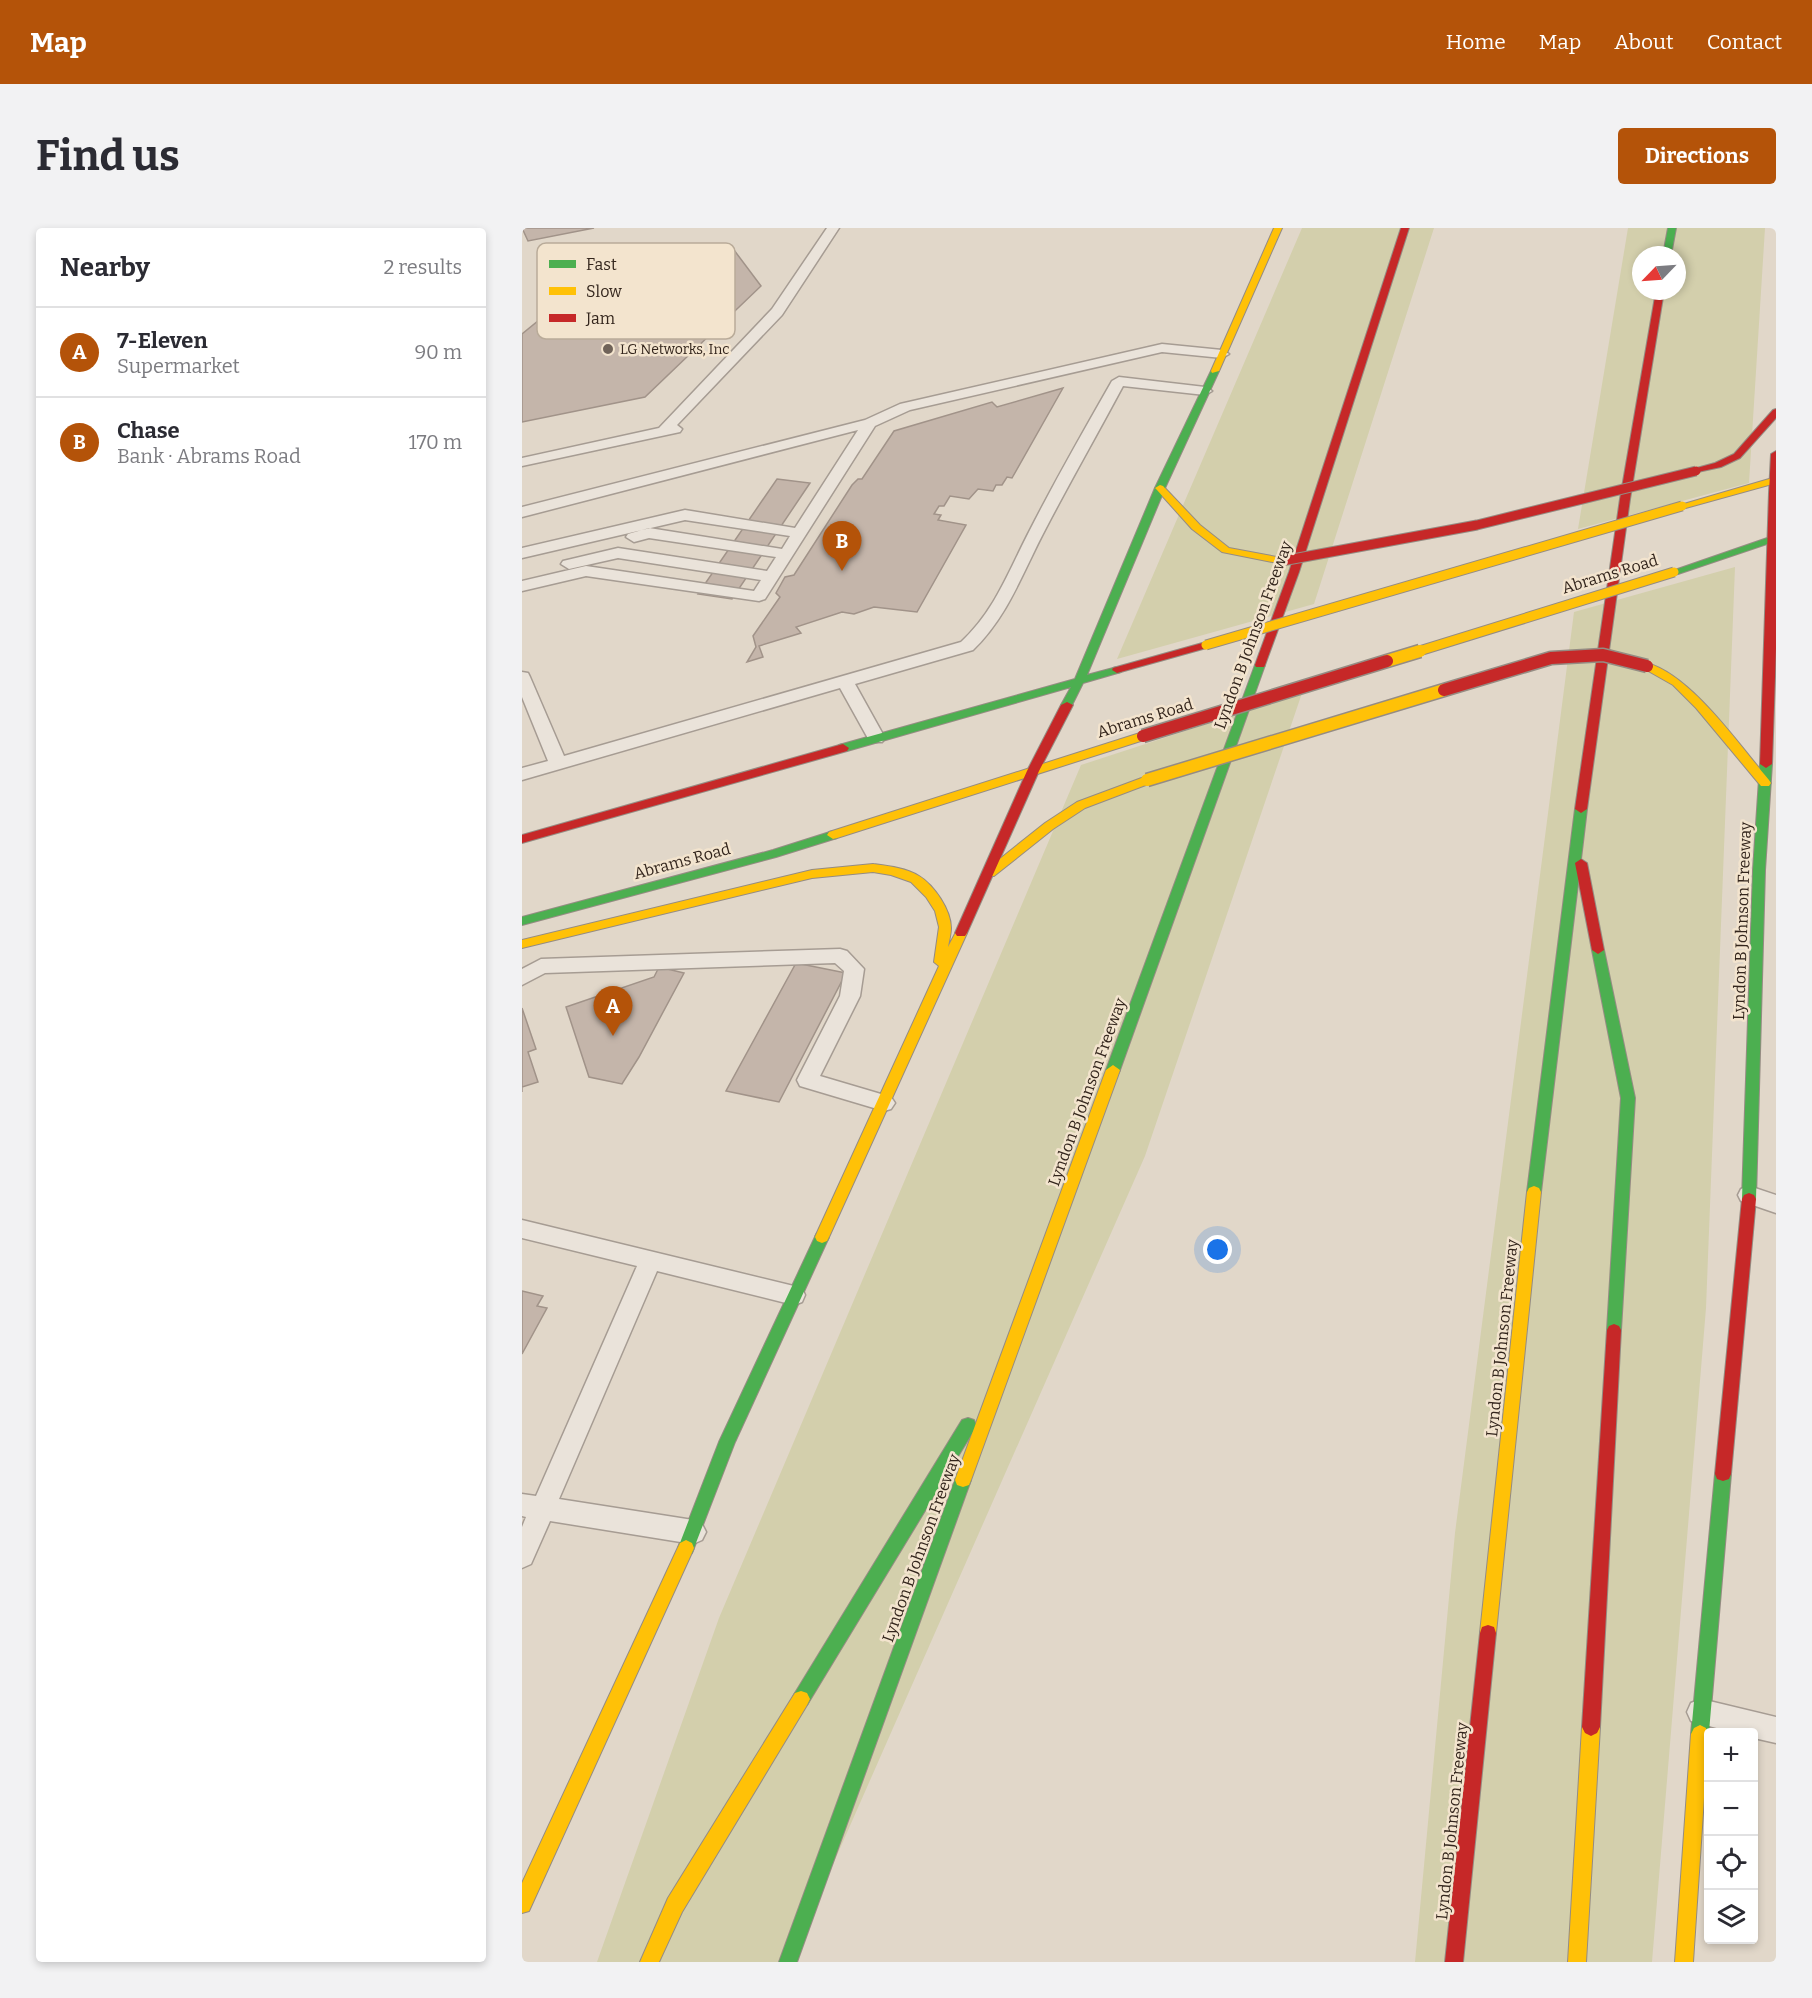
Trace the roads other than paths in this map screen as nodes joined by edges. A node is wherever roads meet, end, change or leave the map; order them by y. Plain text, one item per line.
1 (833, 228) edge
2 (1278, 228) edge
3 (1405, 228) edge
4 (1672, 228) edge
5 (1669, 246) edge
6 (1658, 300) edge
7 (1222, 354) junction
8 (1205, 391) junction
9 (1776, 412) edge
10 (870, 423) junction
11 (679, 428) dead end
12 (663, 432) junction
13 (1776, 454) edge
14 (522, 462) edge
15 (1775, 480) edge
16 (1160, 488) junction
17 (522, 512) edge
18 (1774, 539) edge
19 (522, 553) edge
20 (786, 555) junction
21 (522, 563) edge
22 (522, 574) edge
23 (522, 586) edge
24 (522, 677) edge
25 (1080, 679) junction
26 (845, 681) junction
27 (1773, 681) edge
28 (876, 738) junction
29 (558, 763) junction
30 (1034, 771) junction
31 (522, 774) edge
32 (1765, 783) junction
33 (1576, 833) junction
34 (522, 839) edge
35 (1768, 871) edge
36 (987, 876) junction
37 (522, 921) edge
38 (530, 942) edge
39 (541, 966) junction
40 (522, 978) edge
41 (936, 989) junction
42 (884, 1103) junction
43 (1749, 1196) junction
44 (1776, 1204) edge
45 (522, 1229) edge
46 (651, 1260) junction
47 (794, 1295) junction
48 (1006, 1363) junction
49 (533, 1507) edge
50 (693, 1532) junction
51 (522, 1556) edge
52 (1701, 1712) junction
53 (1776, 1730) edge
54 (522, 1904) edge
55 (649, 1962) edge
56 (788, 1962) edge
57 (1454, 1962) edge
58 (1577, 1962) edge
59 (1684, 1962) edge

1 - 12 lane
2 - 7 main road
3 - 48 main road, Lyndon B Johnson Freeway
4 - 5 main road
6 - 33 main road, Lyndon B Johnson Freeway
7 - 8 main road
7 - 10 lane
8 - 16 main road
8 - 26 lane
9 - 16 main road, bridge
10 - 17 lane
10 - 20 lane
11 - 12 lane
12 - 14 lane
13 - 15 main road, Lyndon B Johnson Freeway
15 - 18 main road, Lyndon B Johnson Freeway
15 - 25 main road, bridge
16 - 25 main road
18 - 27 main road, Lyndon B Johnson Freeway
18 - 30 main road, Abrams Road, bridge
19 - 20 lane
20 - 21 lane
20 - 22 lane
20 - 23 lane
24 - 29 lane
25 - 28 main road
25 - 30 main road
26 - 28 lane
26 - 29 lane
27 - 32 main road, Lyndon B Johnson Freeway
28 - 34 main road
29 - 31 lane
30 - 36 main road
30 - 37 main road, Abrams Road
32 - 35 main road, Lyndon B Johnson Freeway
32 - 36 main road, bridge
33 - 57 main road, Lyndon B Johnson Freeway
33 - 58 main road
35 - 43 main road, Lyndon B Johnson Freeway
36 - 41 main road
38 - 39 lane
38 - 41 main road
39 - 40 lane
39 - 42 lane
41 - 42 main road
42 - 47 main road
43 - 44 lane
43 - 52 main road, Lyndon B Johnson Freeway
45 - 46 lane
46 - 47 lane
46 - 49 lane
47 - 50 main road
48 - 55 main road
48 - 56 main road, Lyndon B Johnson Freeway
49 - 50 lane
49 - 51 lane
50 - 54 main road
52 - 53 lane
52 - 59 main road, Lyndon B Johnson Freeway

